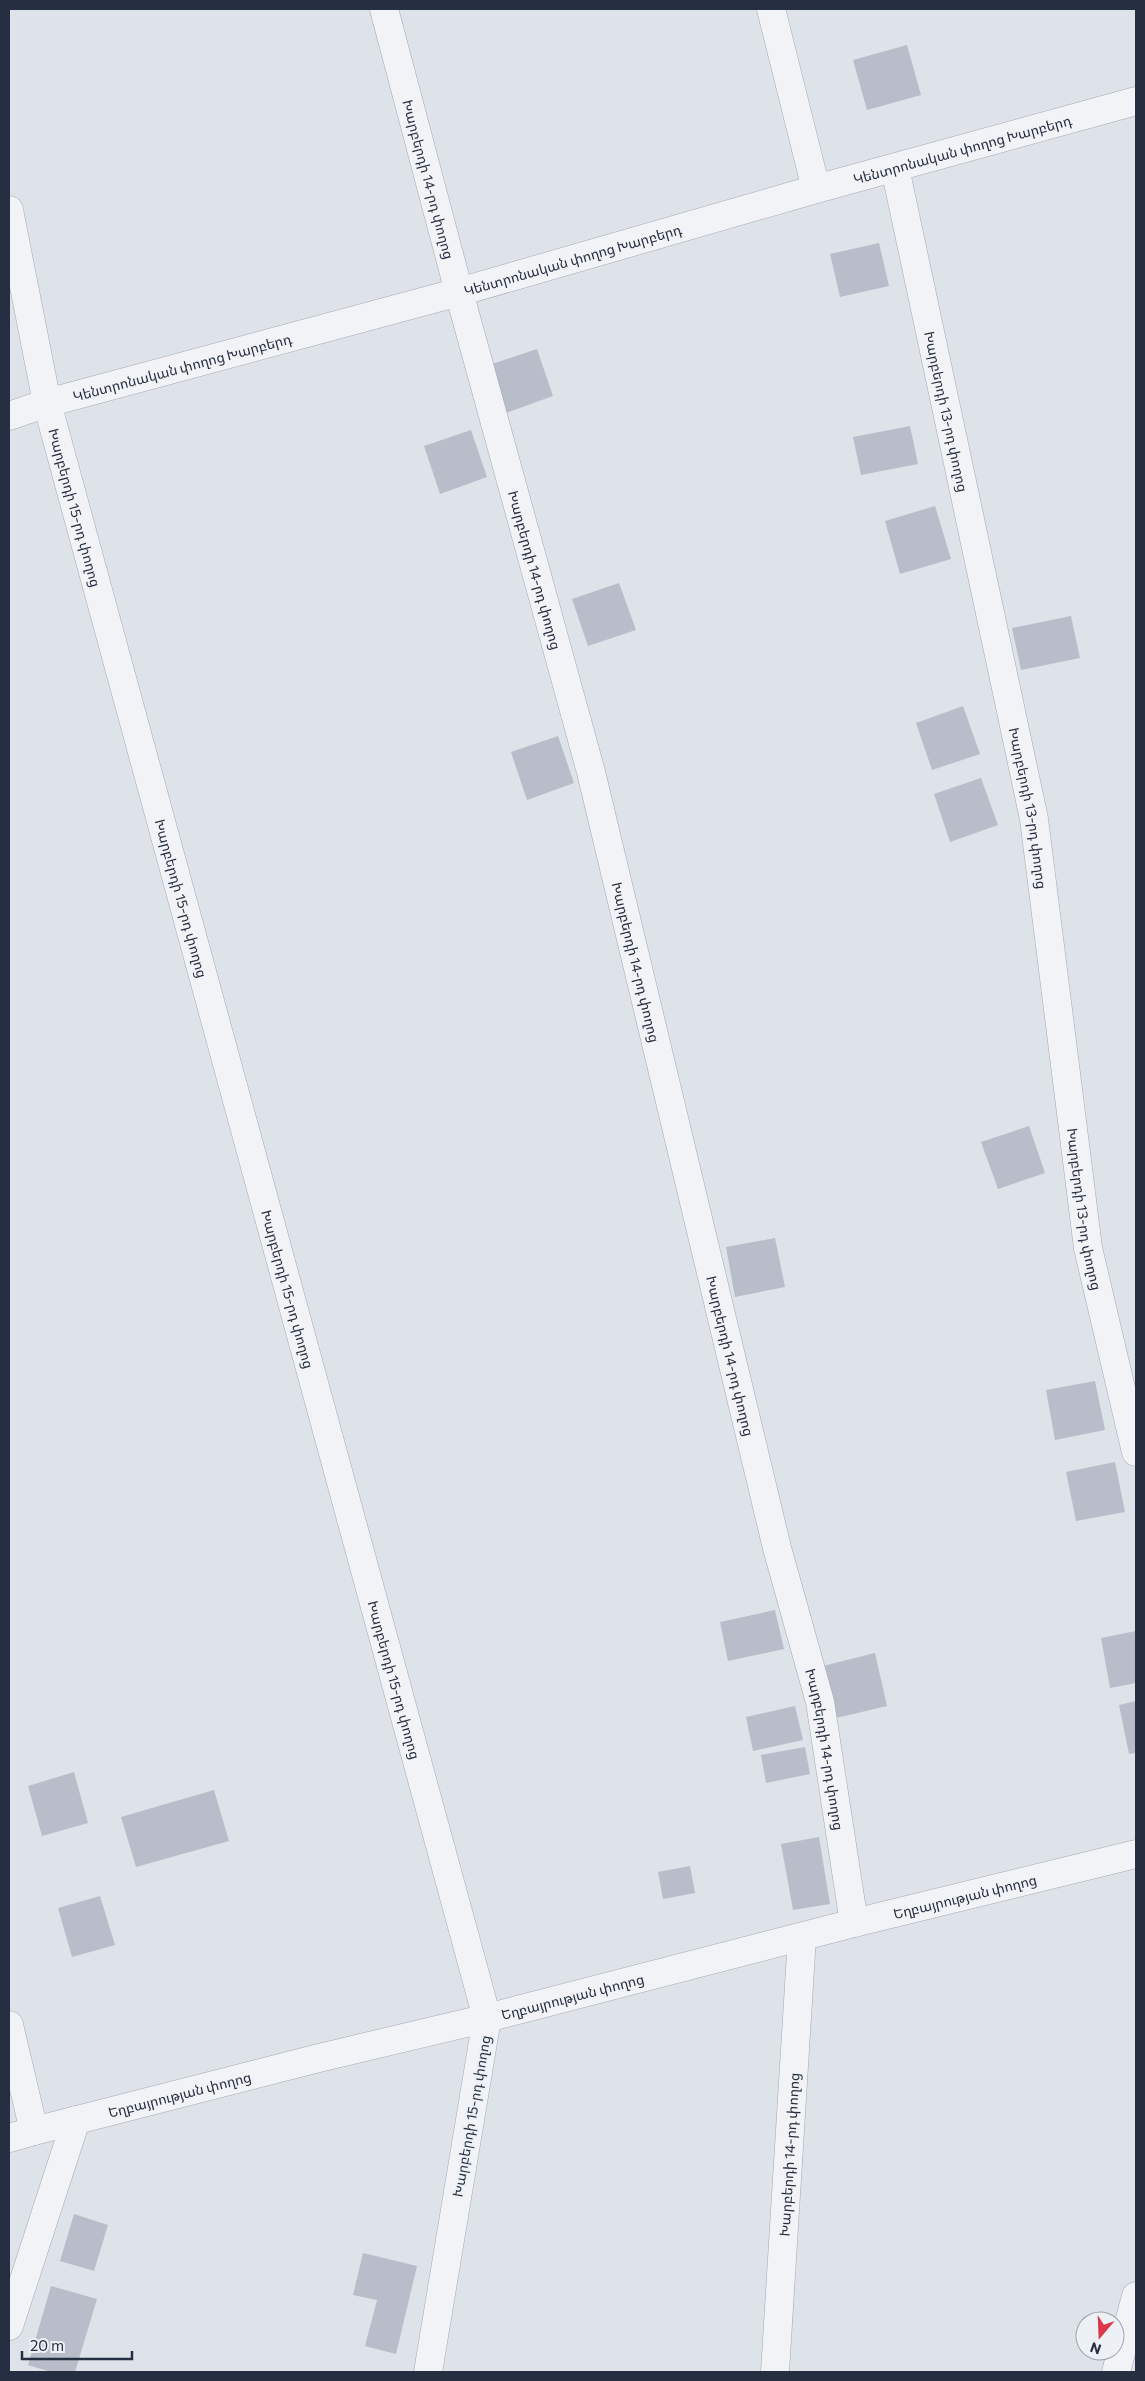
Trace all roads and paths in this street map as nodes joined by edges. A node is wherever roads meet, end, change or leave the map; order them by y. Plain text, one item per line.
1 (384, 9) edge
2 (771, 9) edge
3 (1136, 100) edge
4 (895, 168) junction
5 (816, 189) junction
6 (9, 210) edge
7 (459, 292) junction
8 (47, 403) junction
9 (9, 416) edge
10 (1136, 1452) edge
11 (1136, 1854) edge
12 (854, 1923) junction
13 (802, 1937) junction
14 (487, 2018) junction
15 (9, 2024) edge
16 (76, 2120) junction
17 (21, 2135) edge
18 (1136, 2296) edge
19 (9, 2326) edge
20 (428, 2372) edge
21 (775, 2372) edge
22 (1116, 2372) edge

1 - 7 street, Խարբերդի 14-րդ փողոց
2 - 5 street
3 - 4 street, Կենտրոնական փողոց Խարբերդ
4 - 5 street, Կենտրոնական փողոց Խարբերդ
4 - 10 street, Խարբերդի 13-րդ փողոց
5 - 7 street, Կենտրոնական փողոց Խարբերդ
6 - 8 street, Խարբերդի 15-րդ փողոց
7 - 8 street, Կենտրոնական փողոց Խարբերդ
7 - 12 street, Խարբերդի 14-րդ փողոց
8 - 9 street, Կենտրոնական փողոց Խարբերդ
8 - 14 street, Խարբերդի 15-րդ փողոց
11 - 12 street, Եղբայրության փողոց
12 - 13 street, Եղբայրության փողոց
13 - 14 street, Եղբայրության փողոց
13 - 21 street, Խարբերդի 14-րդ փողոց
14 - 16 street, Եղբայրության փողոց
14 - 20 street, Խարբերդի 15-րդ փողոց
15 - 17 street
16 - 17 street, Եղբայրության փողոց
16 - 19 street
18 - 22 street

